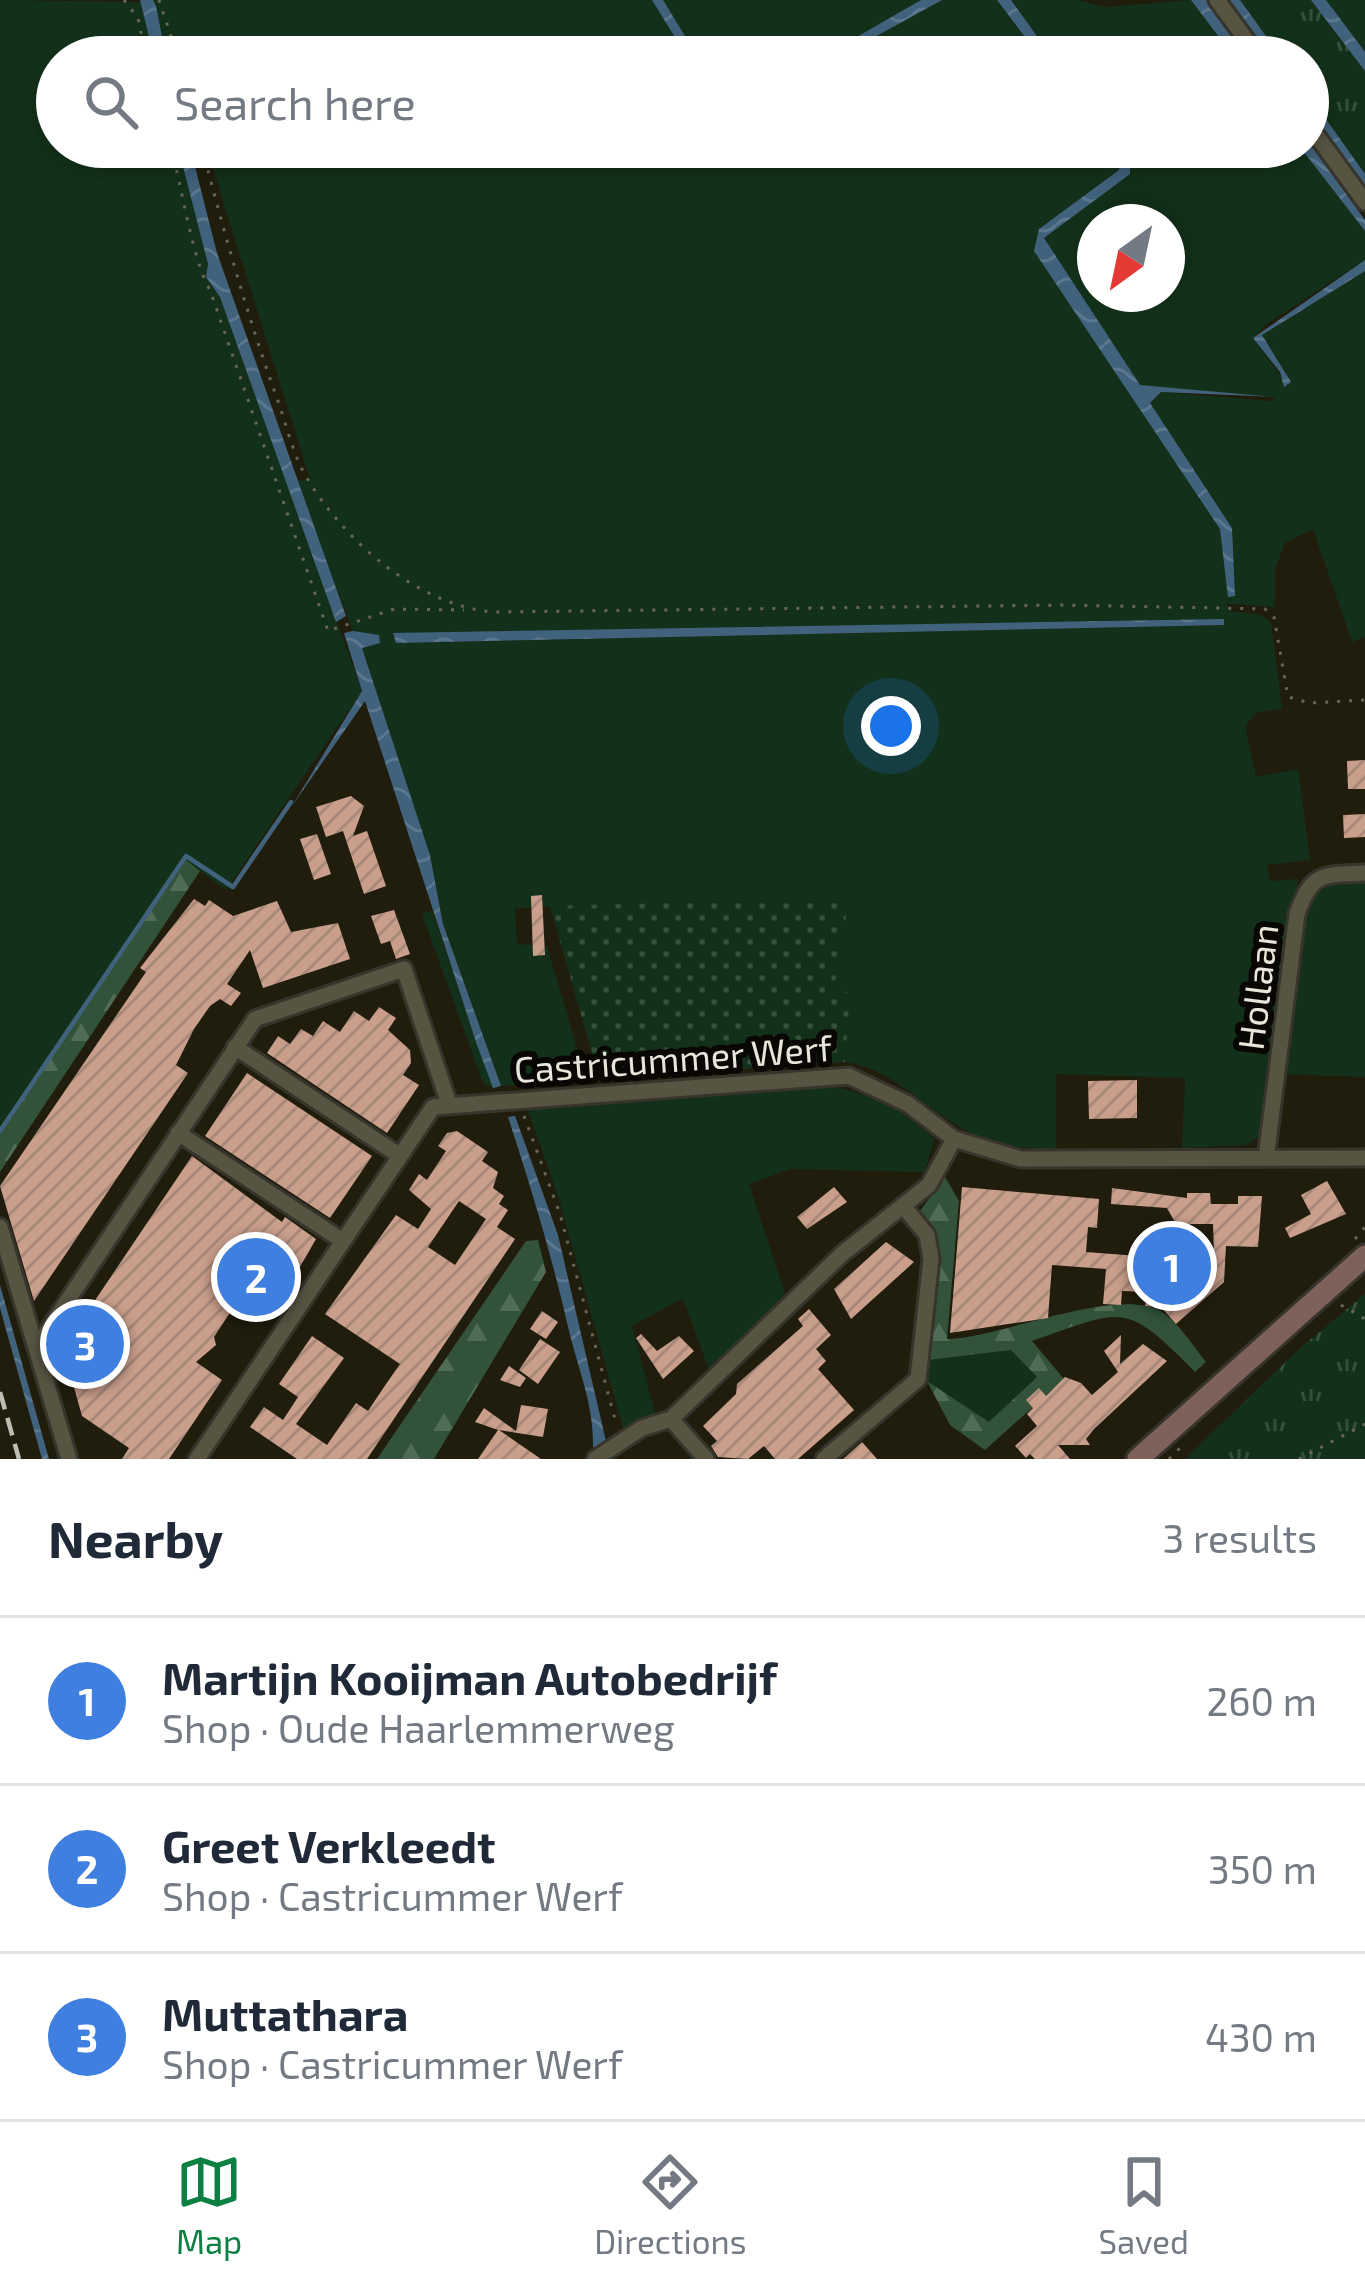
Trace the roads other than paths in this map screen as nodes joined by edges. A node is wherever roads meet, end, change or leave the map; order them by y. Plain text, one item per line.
1 (1217, 0) edge
2 (1244, 36) edge
3 (1329, 153) edge
4 (1365, 202) edge
5 (1365, 873) edge
6 (235, 1047) junction
7 (449, 1104) junction
8 (178, 1132) junction
9 (954, 1139) junction
10 (400, 1156) junction
11 (1266, 1158) junction
12 (1365, 1158) edge
13 (904, 1208) junction
14 (0, 1227) edge
15 (343, 1241) junction
16 (1365, 1256) edge
17 (36, 1348) junction
18 (671, 1419) junction
19 (68, 1459) edge
20 (197, 1459) edge
21 (596, 1459) edge
22 (706, 1459) edge
23 (824, 1459) edge
24 (1138, 1459) edge

1 - 2 street
3 - 4 street
5 - 11 street, Hollaan
6 - 7 street
6 - 8 street
6 - 10 street
7 - 9 street, Castricummer Werf
7 - 10 street
8 - 15 street
8 - 17 street
9 - 11 street
9 - 13 street
10 - 15 street
11 - 12 street
13 - 18 street
13 - 23 street
14 - 17 street
15 - 20 street
16 - 24 main road
17 - 19 street
18 - 21 street
18 - 22 street

